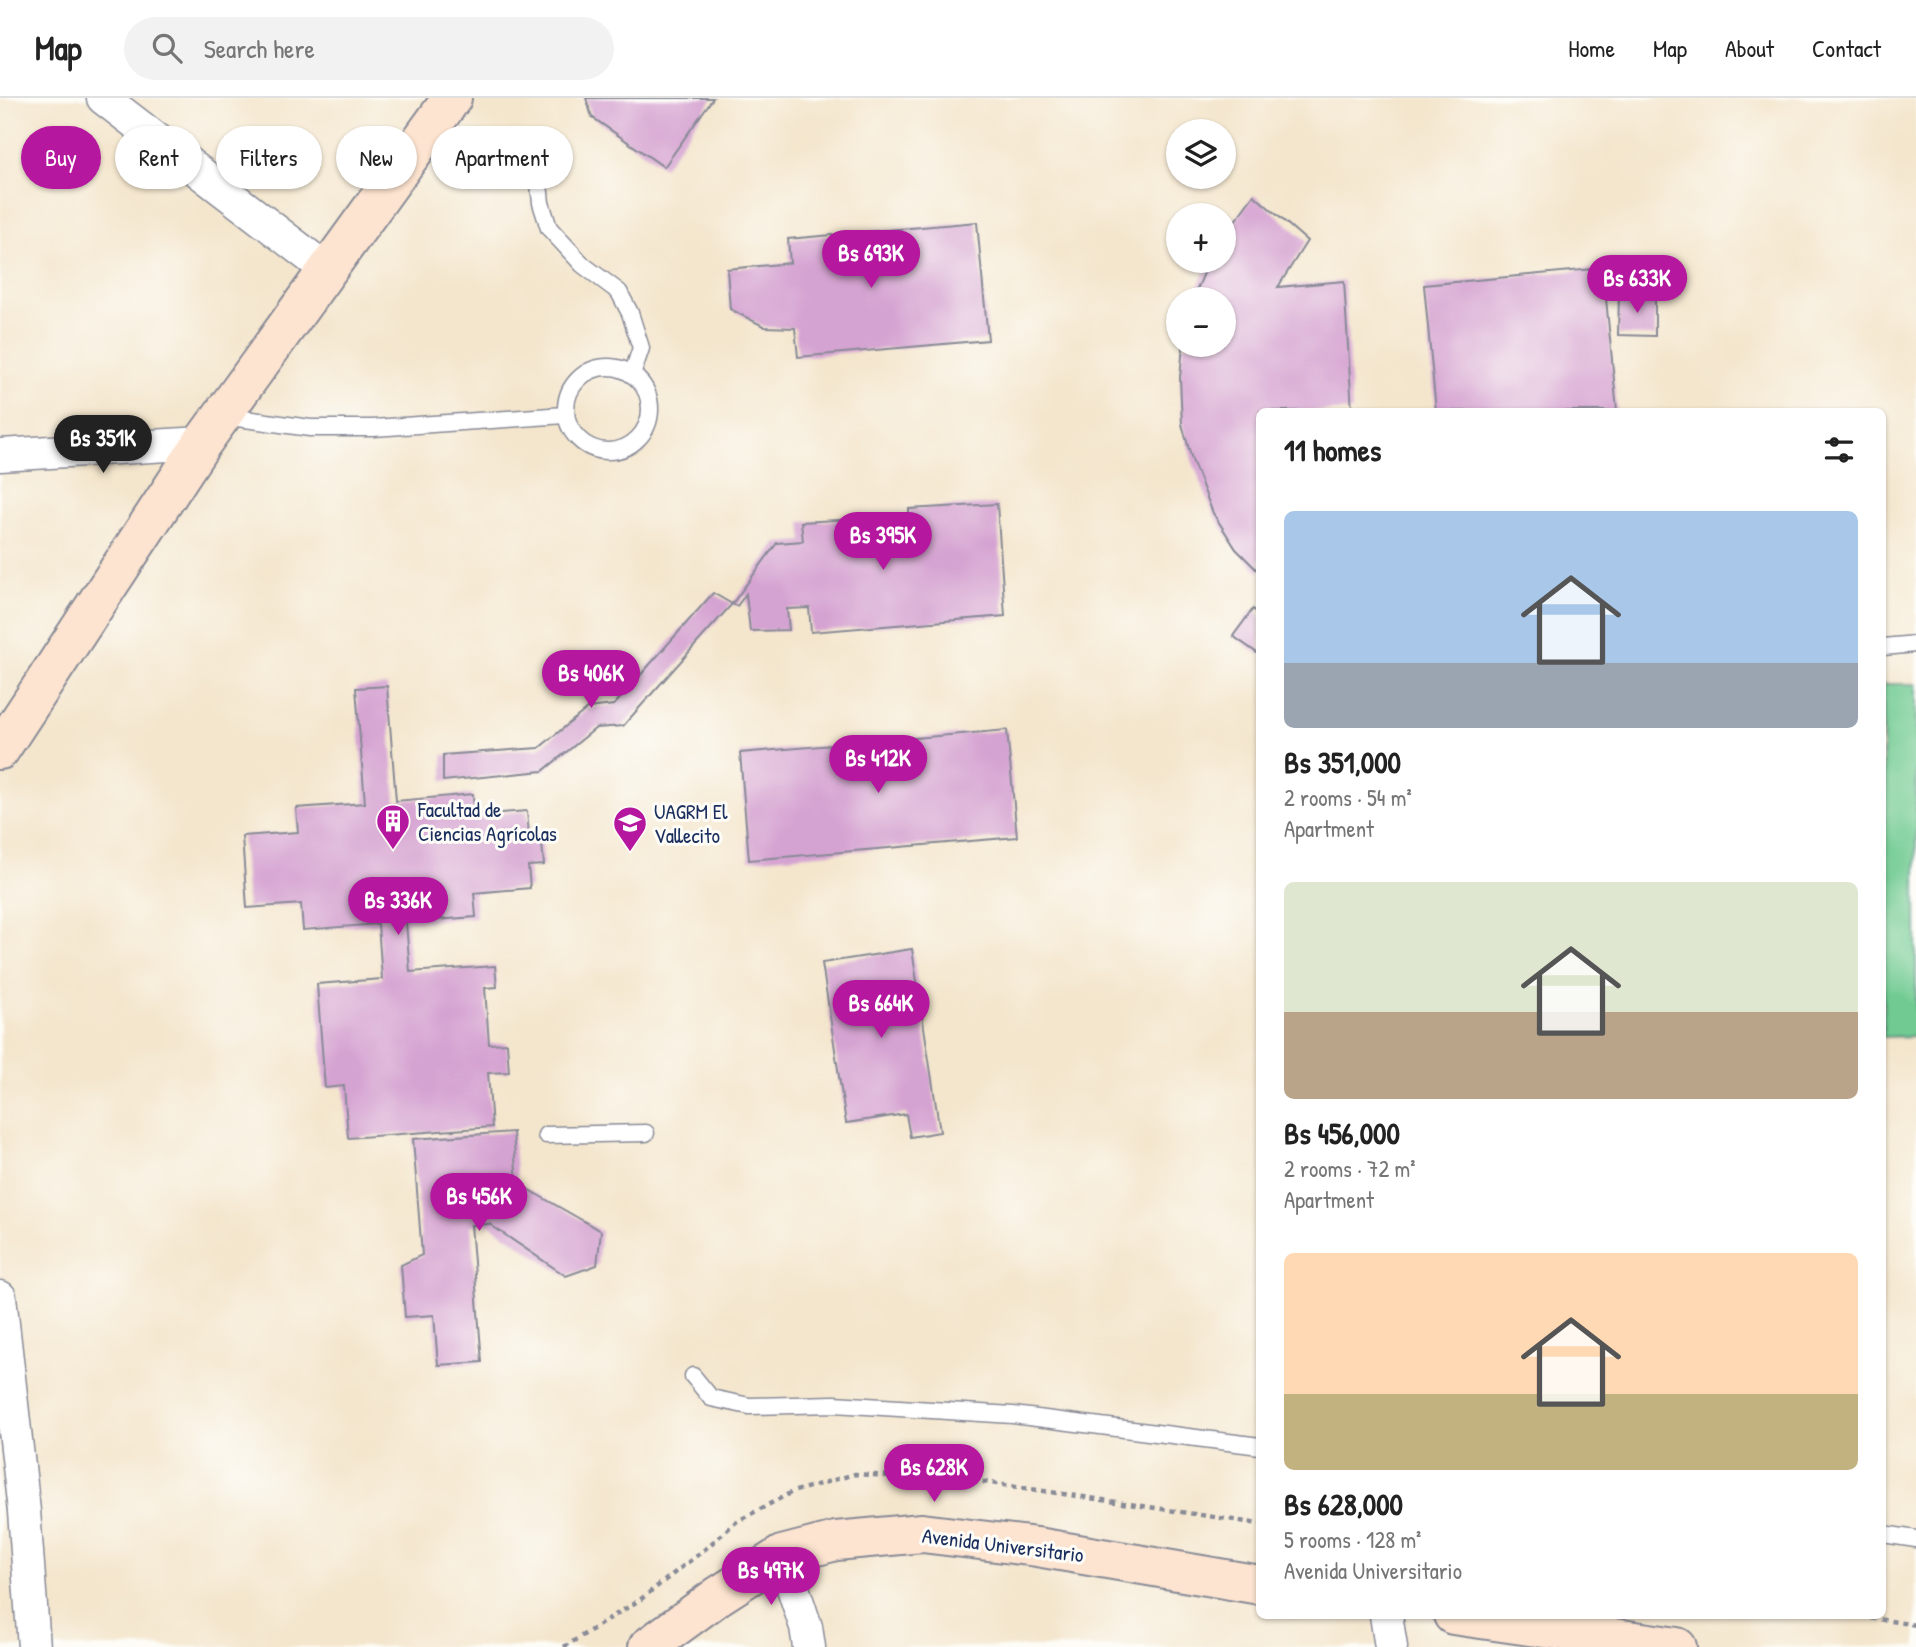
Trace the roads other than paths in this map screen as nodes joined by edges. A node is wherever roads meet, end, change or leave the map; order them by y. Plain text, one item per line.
1 (103, 98) edge
2 (452, 98) edge
3 (540, 189) edge
4 (327, 270) junction
5 (632, 374) junction
6 (565, 415) junction
7 (212, 429) junction
8 (0, 455) edge
9 (1916, 644) edge
10 (1886, 647) edge
11 (0, 750) edge
12 (646, 1133) dead end
13 (546, 1135) dead end
14 (0, 1297) edge
15 (693, 1376) dead end
16 (1256, 1445) edge
17 (1886, 1534) edge
18 (1916, 1539) edge
19 (782, 1555) junction
20 (1256, 1583) edge
21 (1387, 1619) edge
22 (1481, 1619) edge
23 (34, 1647) edge
24 (648, 1647) edge
25 (809, 1647) edge
26 (1391, 1647) edge
27 (1677, 1647) edge

1 - 4 street
2 - 4 street
3 - 5 lane
4 - 7 street
5 - 6 lane
5 - 6 lane
6 - 7 lane
7 - 8 street
7 - 11 street
9 - 10 lane
12 - 13 lane
14 - 23 street
15 - 16 lane
17 - 18 lane
19 - 20 street, Avenida Universitario
19 - 24 street, Avenida Universitario
19 - 25 street
21 - 26 street
22 - 27 street

